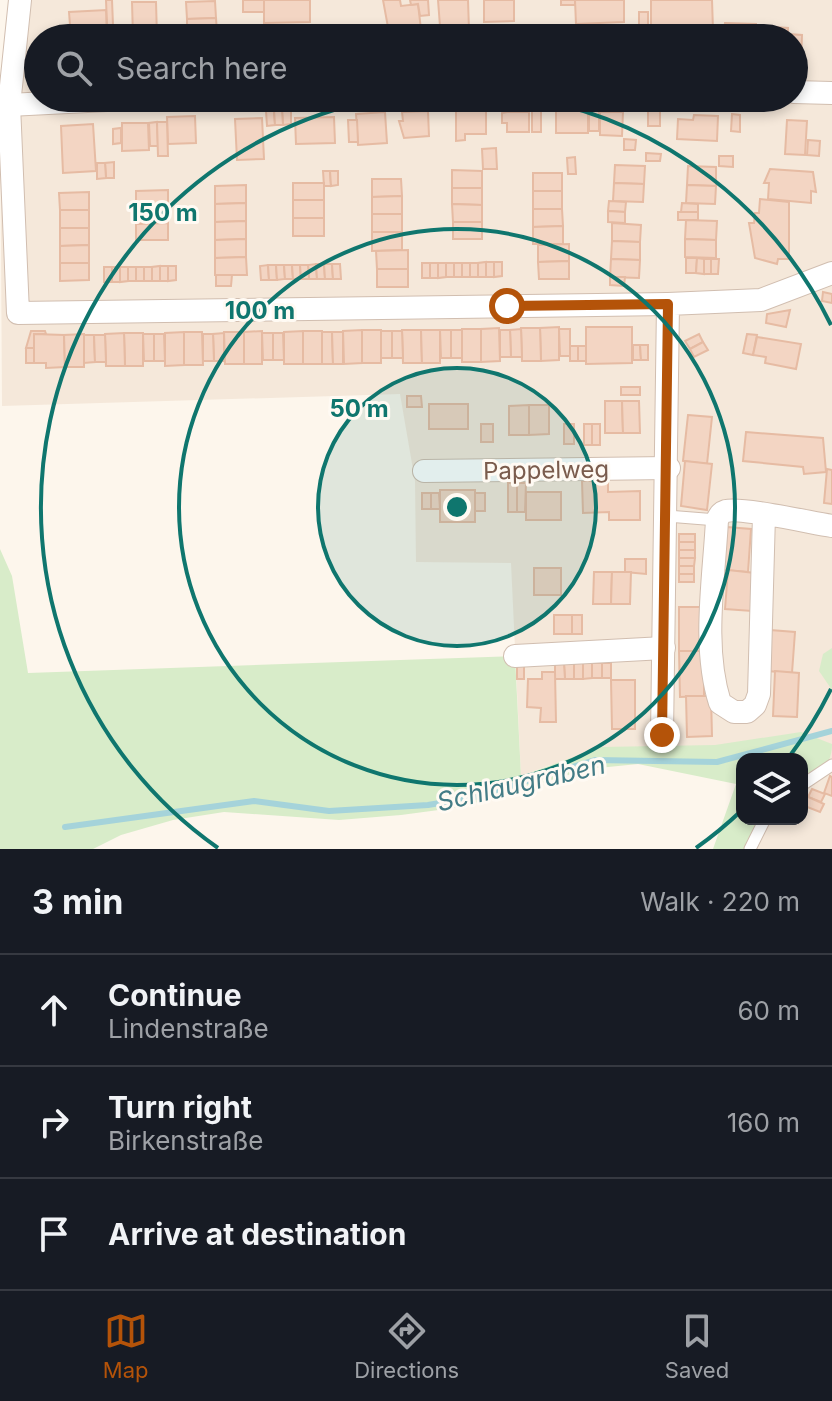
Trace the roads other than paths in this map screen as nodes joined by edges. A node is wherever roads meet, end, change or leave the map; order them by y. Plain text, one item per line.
1 (20, 0) edge
2 (808, 92) edge
3 (832, 93) edge
4 (24, 104) edge
5 (9, 105) junction
6 (832, 273) edge
7 (668, 304) junction
8 (669, 468) junction
9 (424, 471) dead end
10 (764, 515) junction
11 (667, 516) junction
12 (719, 517) junction
13 (832, 526) edge
14 (664, 648) junction
15 (515, 656) dead end
16 (662, 735) dead end
17 (832, 765) edge
18 (808, 781) edge
19 (762, 825) edge
20 (750, 849) edge

1 - 5 street
2 - 3 street
4 - 5 street
5 - 7 street
6 - 7 street
7 - 8 street
8 - 9 street, Pappelweg
8 - 11 street
10 - 12 street
10 - 12 street
10 - 13 street
11 - 12 lane
11 - 14 street
14 - 15 street
14 - 16 street
17 - 18 lane
19 - 20 lane

